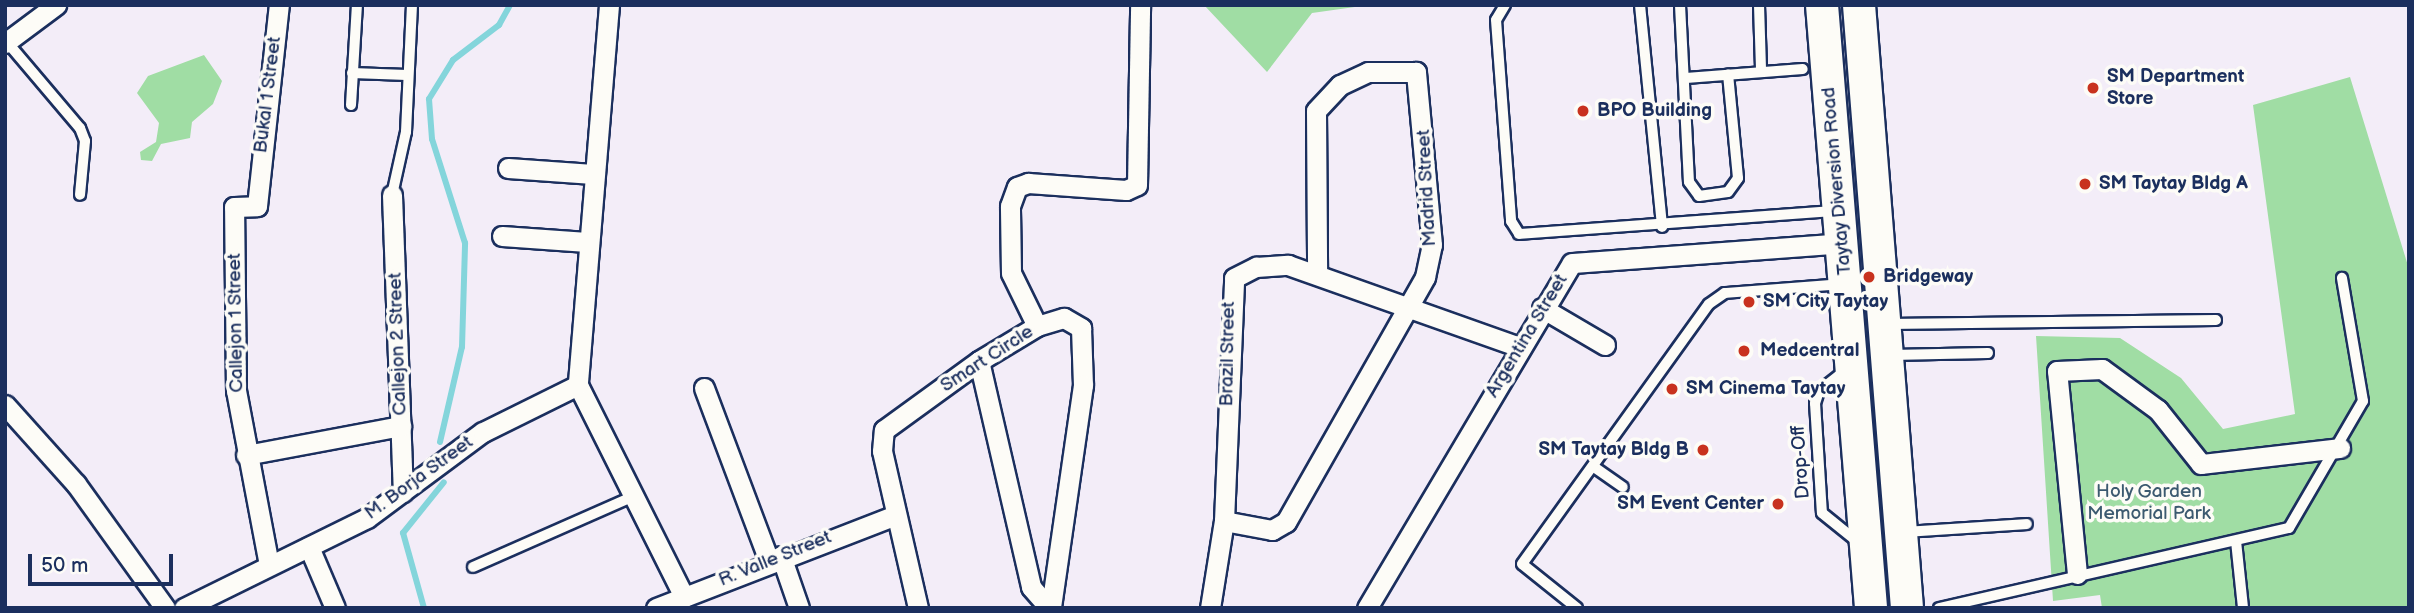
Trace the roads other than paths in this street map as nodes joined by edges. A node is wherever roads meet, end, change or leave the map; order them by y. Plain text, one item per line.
1 (56, 5) edge
2 (279, 5) edge
3 (357, 5) edge
4 (412, 5) edge
5 (609, 5) edge
6 (1140, 5) edge
7 (1505, 5) edge
8 (1640, 5) edge
9 (1680, 5) edge
10 (1759, 5) edge
11 (1822, 5) edge
12 (1859, 5) edge
13 (6, 42) edge
14 (1814, 68) junction
15 (1761, 70) junction
16 (352, 73) junction
17 (1728, 74) junction
18 (407, 75) junction
19 (1686, 78) junction
20 (351, 105) dead end
21 (508, 168) dead end
22 (593, 174) junction
23 (258, 185) joint
24 (80, 195) dead end
25 (392, 195) joint
26 (1839, 211) junction
27 (1662, 227) junction
28 (502, 236) dead end
29 (587, 242) junction
30 (1842, 243) junction
31 (1317, 272) junction
32 (2342, 278) dead end
33 (1846, 284) junction
34 (1542, 308) junction
35 (1406, 309) junction
36 (2216, 320) dead end
37 (1888, 324) junction
38 (1037, 326) junction
39 (1605, 345) dead end
40 (1520, 347) junction
41 (1988, 353) dead end
42 (1891, 355) junction
43 (979, 361) junction
44 (578, 385) junction
45 (704, 388) dead end
46 (6, 407) edge
47 (401, 426) junction
48 (2340, 448) junction
49 (246, 454) junction
50 (1594, 467) junction
51 (1623, 487) dead end
52 (403, 492) junction
53 (634, 496) junction
54 (896, 515) junction
55 (1224, 521) junction
56 (2027, 524) dead end
57 (1902, 532) junction
58 (2236, 541) junction
59 (309, 547) junction
60 (775, 559) junction
61 (269, 565) junction
62 (473, 567) dead end
63 (2077, 574) junction
64 (684, 597) junction
65 (166, 608) edge
66 (184, 608) edge
67 (335, 608) edge
68 (656, 608) edge
69 (799, 608) edge
70 (918, 608) edge
71 (1050, 608) edge
72 (1210, 608) edge
73 (1367, 608) edge
74 (1577, 608) edge
75 (1871, 608) edge
76 (1908, 608) edge
77 (1939, 608) edge
78 (2243, 608) edge

1 - 13 street
2 - 23 street, Bukal 1 Street
3 - 16 lane
4 - 18 lane
5 - 22 street
6 - 38 street
7 - 27 lane
8 - 27 lane
9 - 19 lane
10 - 15 lane
11 - 14 main road, Taytay Diversion Road
12 - 37 main road, Taytay Diversion Road
13 - 24 lane
14 - 15 lane
14 - 26 main road, Taytay Diversion Road
15 - 17 lane
16 - 18 lane
16 - 20 lane
17 - 19 lane
17 - 19 lane
18 - 25 lane
21 - 22 street
22 - 29 street
23 - 49 street, Callejon 1 Street
25 - 47 street, Callejon 2 Street
26 - 27 lane
26 - 30 main road, Taytay Diversion Road
28 - 29 street
29 - 44 street
30 - 33 main road, Taytay Diversion Road
30 - 34 street, Argentina Street
31 - 35 street, Brazil Street
31 - 35 street, Madrid Street
31 - 55 street, Brazil Street
32 - 48 lane
33 - 50 lane
33 - 75 main road, Taytay Diversion Road
34 - 39 street
34 - 40 street, Argentina Street
35 - 40 street, Brazil Street
35 - 55 street, Madrid Street
36 - 37 lane
37 - 42 main road, Taytay Diversion Road
38 - 43 street, Smart Circle
38 - 71 street, Smart Circle
40 - 73 street, Argentina Street
41 - 42 lane
42 - 57 main road, Taytay Diversion Road
43 - 54 street, Smart Circle
43 - 71 street
44 - 52 street, M. Borja Street
44 - 53 street
45 - 60 street
46 - 65 street
47 - 49 street
47 - 52 street, Callejon 2 Street
48 - 58 lane
48 - 63 street
49 - 61 street, Callejon 1 Street
50 - 51 lane
50 - 74 lane
52 - 59 street, M. Borja Street
53 - 62 lane
53 - 64 street
54 - 60 street, R. Valle Street
54 - 70 street, Smart Circle
55 - 72 street, Brazil Street
56 - 57 lane
57 - 76 main road, Taytay Diversion Road
58 - 63 lane
58 - 78 lane
59 - 61 street, M. Borja Street
59 - 67 street
60 - 64 street, R. Valle Street
60 - 69 street
61 - 66 street, M. Borja Street
63 - 77 lane
64 - 68 street, R. Valle Street

